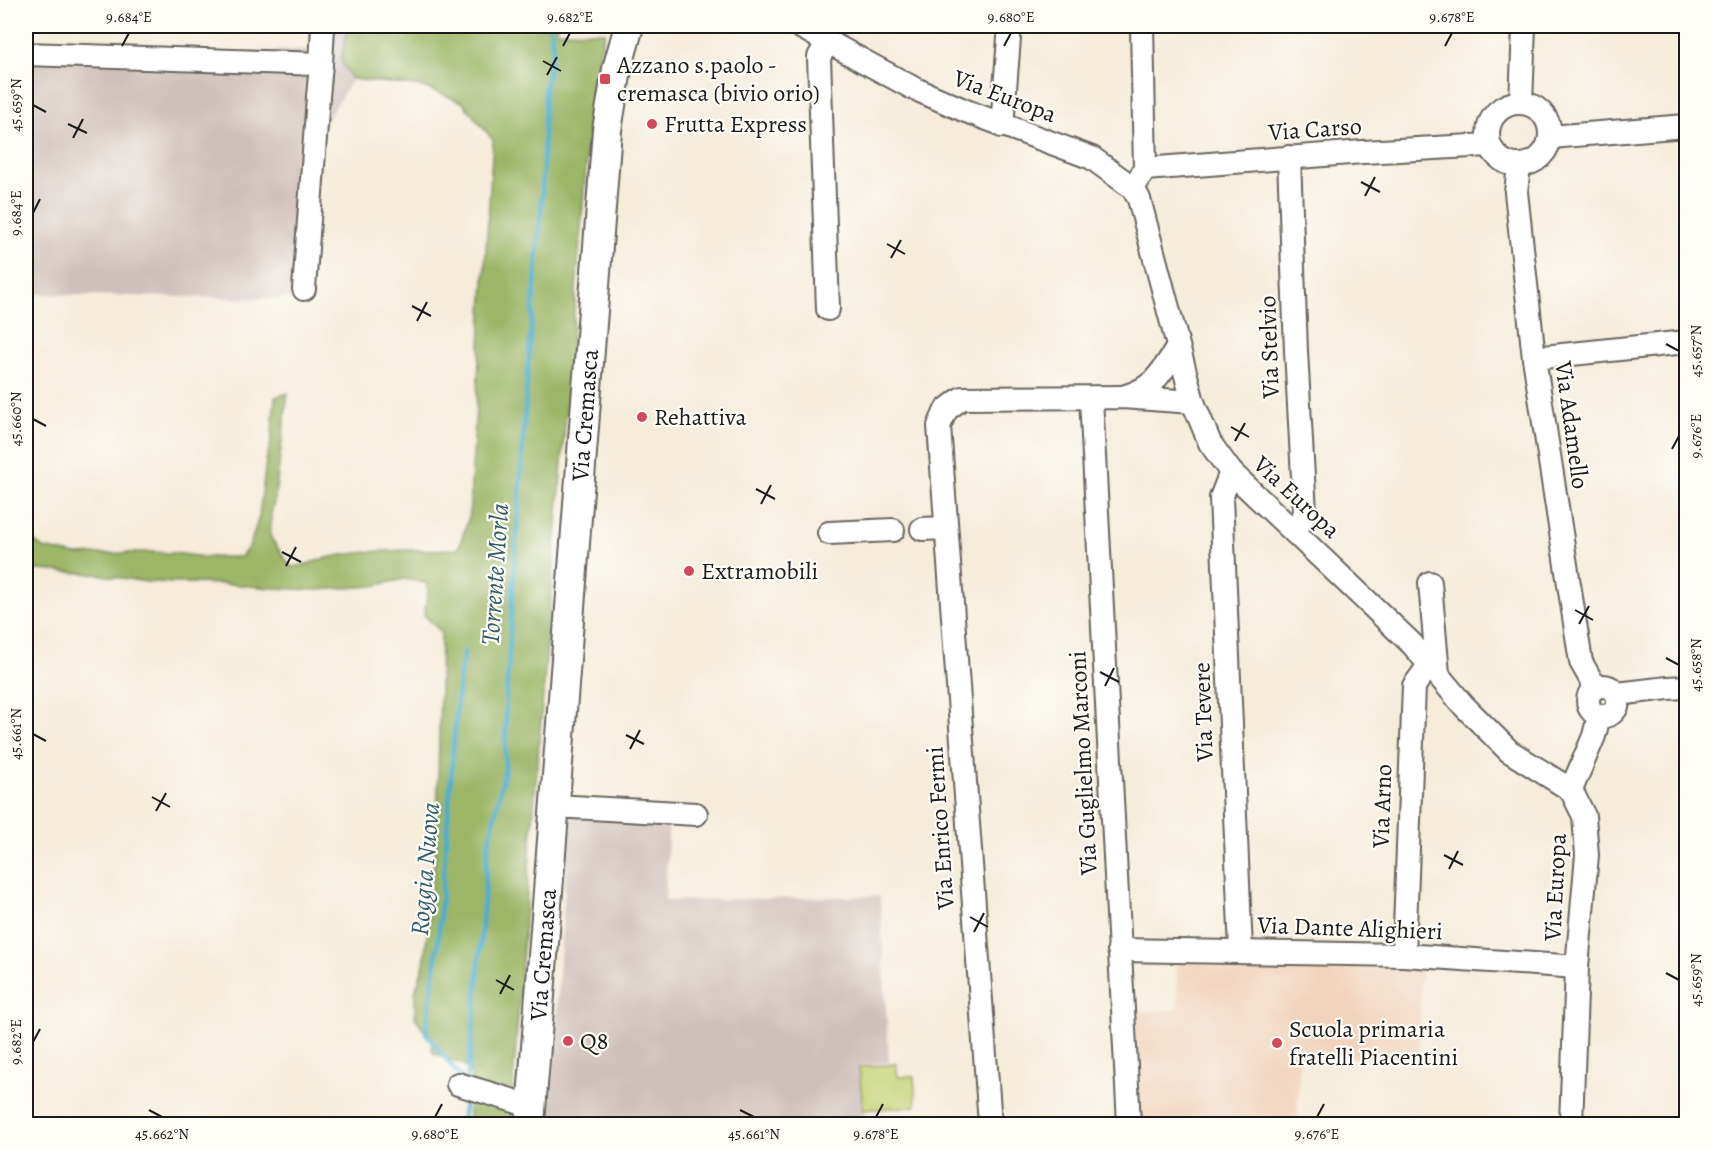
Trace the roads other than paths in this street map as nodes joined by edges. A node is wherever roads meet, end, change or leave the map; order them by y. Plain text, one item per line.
1 (323, 26) edge
2 (629, 26) edge
3 (799, 26) edge
4 (1010, 26) edge
5 (1142, 26) edge
6 (1524, 26) edge
7 (828, 42) junction
8 (26, 54) edge
9 (321, 64) junction
10 (1521, 103) junction
11 (1002, 126) junction
12 (1686, 126) edge
13 (1550, 137) junction
14 (1489, 145) junction
15 (1289, 157) junction
16 (1519, 165) junction
17 (1145, 169) junction
18 (1133, 188) junction
19 (304, 289) dead end
20 (828, 309) dead end
21 (1686, 342) edge
22 (1178, 347) junction
23 (1534, 358) junction
24 (1122, 397) junction
25 (1091, 398) junction
26 (1193, 402) junction
27 (1231, 472) junction
28 (946, 528) junction
29 (922, 529) dead end
30 (893, 530) dead end
31 (1294, 532) junction
32 (829, 533) dead end
33 (1430, 583) dead end
34 (1434, 669) junction
35 (1595, 687) junction
36 (1686, 687) edge
37 (1617, 694) junction
38 (1599, 716) junction
39 (1571, 790) junction
40 (555, 806) junction
41 (696, 814) dead end
42 (1119, 950) junction
43 (1241, 951) junction
44 (1404, 955) junction
45 (1578, 967) junction
46 (458, 1084) dead end
47 (530, 1115) edge
48 (990, 1125) edge
49 (1129, 1125) edge
50 (1571, 1125) edge

1 - 9 street
2 - 40 main road, Via Cremasca
3 - 7 street, Via Europa
4 - 11 street
5 - 17 street
6 - 10 street
7 - 11 street, Via Europa
7 - 20 street
8 - 9 street
9 - 19 street
10 - 13 street
10 - 14 street
11 - 18 street, Via Europa
12 - 13 street
13 - 16 street
14 - 15 street, Via Carso
14 - 16 street
15 - 17 street, Via Carso
15 - 31 street, Via Stelvio
16 - 23 street, Via Adamello
17 - 18 street
18 - 22 street, Via Europa
21 - 23 street
22 - 24 street, Via Enrico Fermi
22 - 26 street, Via Europa
23 - 35 street, Via Adamello
24 - 25 street, Via Enrico Fermi
24 - 26 street, Via Enrico Fermi
25 - 28 street, Via Enrico Fermi
25 - 42 street, Via Guglielmo Marconi
26 - 27 street, Via Europa
27 - 31 street, Via Europa
27 - 43 street, Via Tevere
28 - 29 street
28 - 48 street, Via Enrico Fermi
30 - 32 street
31 - 34 street, Via Europa
33 - 34 street
34 - 39 street, Via Europa
34 - 44 street, Via Arno
35 - 37 street
35 - 38 street
36 - 37 street
37 - 38 street
38 - 39 street
39 - 45 street, Via Europa
40 - 41 street
40 - 47 main road, Via Cremasca
42 - 43 street, Via Dante Alighieri
42 - 49 street, Via Guglielmo Marconi
43 - 44 street, Via Dante Alighieri
44 - 45 street, Via Dante Alighieri
45 - 50 street, Via Europa
46 - 47 street, Via Cremasca

